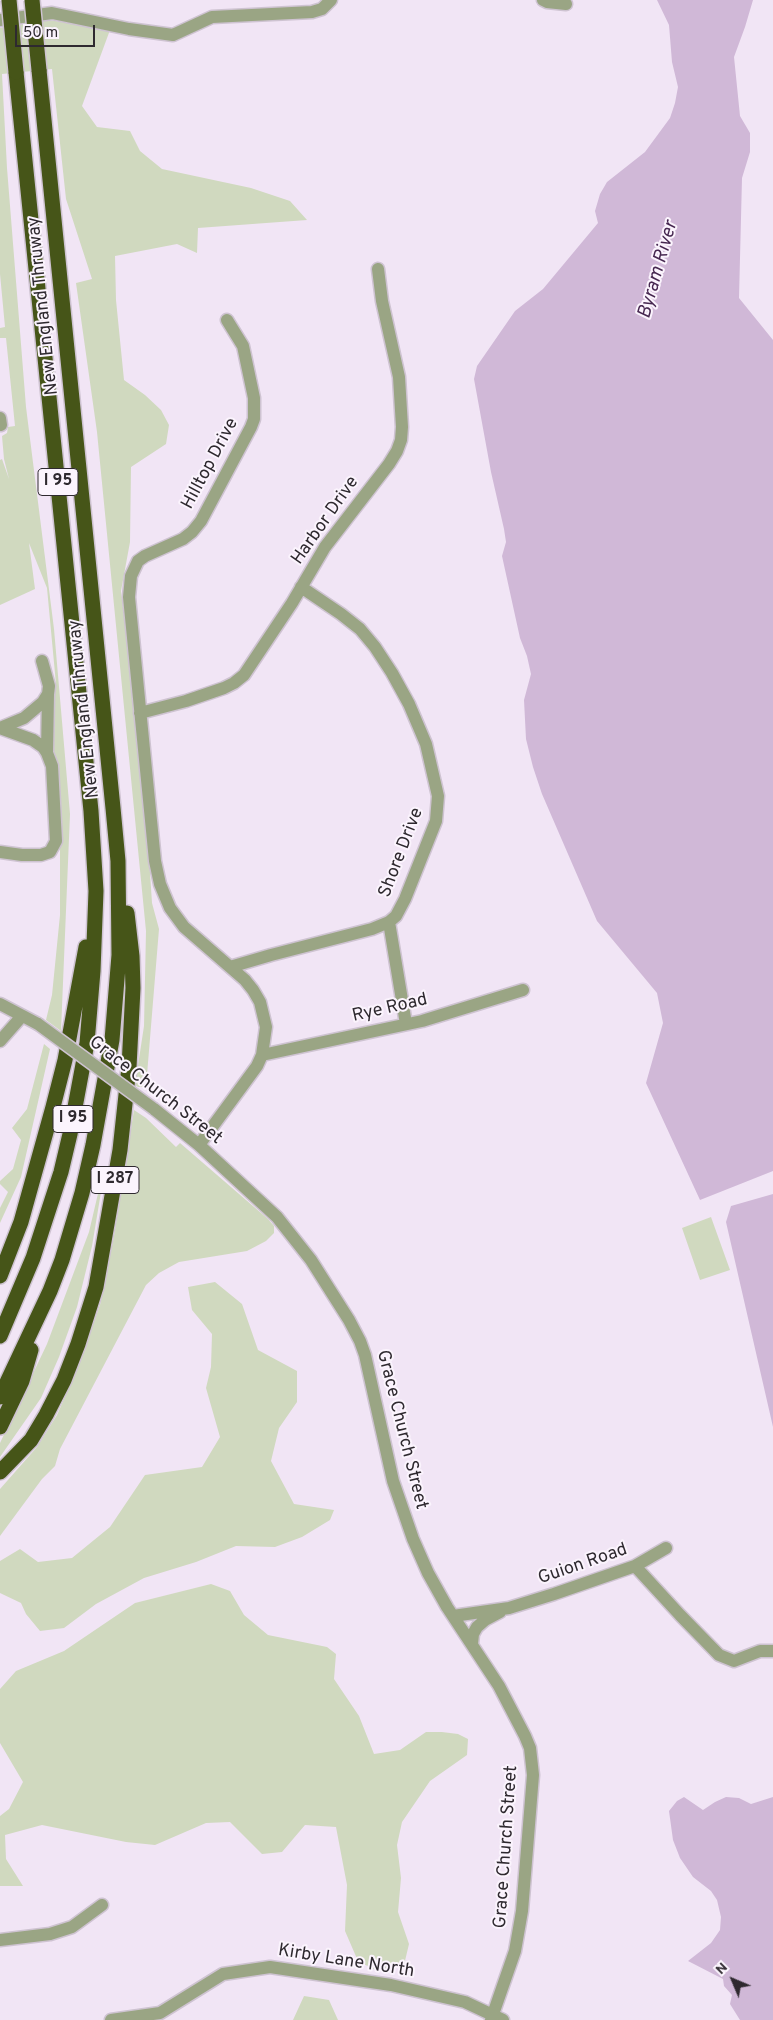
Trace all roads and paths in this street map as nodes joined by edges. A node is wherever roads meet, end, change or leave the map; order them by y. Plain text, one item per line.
1 (9, 0) edge
2 (32, 0) edge
3 (331, 0) edge
4 (544, 0) edge
5 (566, 4) dead end
6 (0, 20) edge
7 (378, 269) dead end
8 (226, 320) dead end
9 (301, 587) junction
10 (42, 661) dead end
11 (48, 694) junction
12 (140, 713) junction
13 (0, 728) edge
14 (47, 753) junction
15 (0, 852) edge
16 (118, 861) junction
17 (96, 891) junction
18 (389, 922) junction
19 (230, 967) junction
20 (523, 990) dead end
21 (0, 1004) edge
22 (22, 1016) junction
23 (406, 1024) junction
24 (0, 1041) edge
25 (262, 1055) junction
26 (199, 1145) junction
27 (20, 1222) junction
28 (0, 1258) edge
29 (0, 1276) edge
30 (44, 1303) junction
31 (0, 1336) edge
32 (0, 1397) edge
33 (0, 1427) edge
34 (0, 1472) edge
35 (666, 1548) dead end
36 (635, 1566) junction
37 (508, 1608) junction
38 (453, 1616) junction
39 (472, 1644) junction
40 (773, 1651) edge
41 (102, 1904) dead end
42 (0, 1940) edge
43 (496, 2018) edge
44 (111, 2020) edge

1 - 17 highway, New England Thruway / I 95, bridge
2 - 16 highway, New England Thruway / I 95, bridge
3 - 6 street
4 - 5 street
7 - 9 street, Harbor Drive
8 - 12 street, Hilltop Drive
9 - 12 street, Harbor Drive
9 - 18 street, Shore Drive
10 - 11 street
11 - 13 street
11 - 14 street
12 - 19 street, Hilltop Drive
13 - 14 street
14 - 15 street
16 - 30 highway, New England Thruway / I 95
16 - 34 highway, I 287
17 - 27 highway
17 - 31 highway, New England Thruway / I 95
18 - 19 street, Shore Drive
18 - 23 street
19 - 25 street, Hilltop Drive
20 - 23 street, Rye Road
21 - 22 street, Grace Church Street
22 - 24 street
22 - 26 street, Grace Church Street, bridge
23 - 25 street, Rye Road
25 - 26 street
26 - 38 street, Grace Church Street
27 - 28 highway
27 - 29 highway
30 - 32 highway, New England Thruway / I 95
30 - 33 highway
35 - 36 street, Guion Road
36 - 37 street, Guion Road
36 - 40 street
37 - 38 street, Guion Road
37 - 39 street, Guion Road
38 - 39 street, Grace Church Street
39 - 43 street, Grace Church Street
41 - 42 street
43 - 44 street, Kirby Lane North

